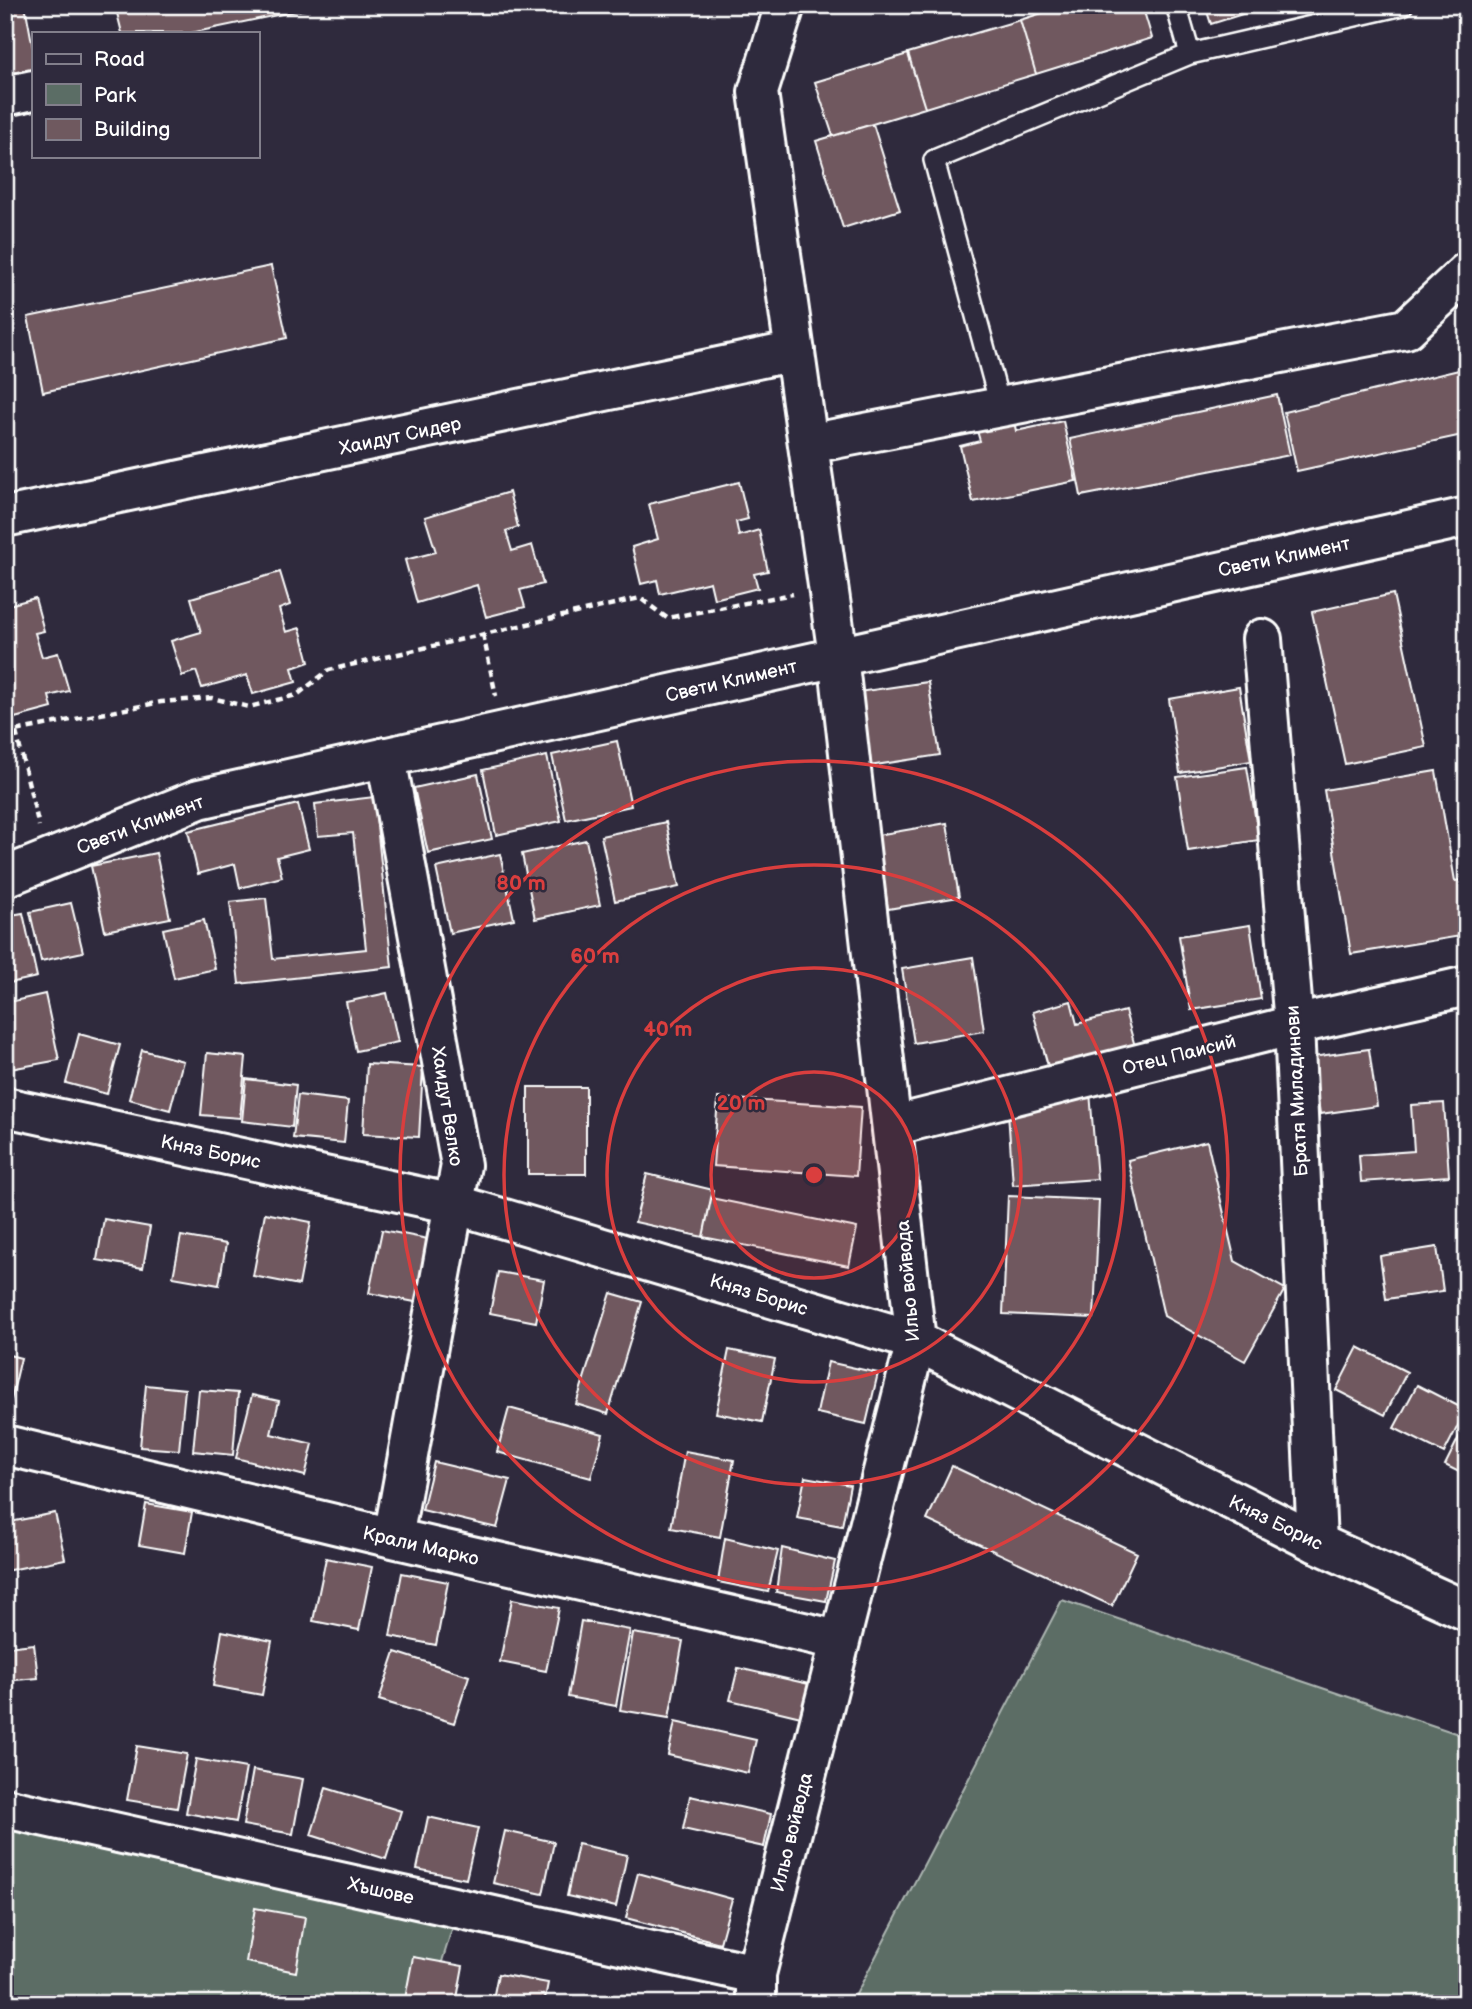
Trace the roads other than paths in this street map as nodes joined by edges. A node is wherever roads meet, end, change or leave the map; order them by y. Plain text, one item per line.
1 (785, 5) edge
2 (1176, 5) edge
3 (1403, 5) edge
4 (1190, 54) junction
5 (32, 90) edge
6 (5, 96) edge
7 (1467, 272) edge
8 (795, 351) junction
9 (1001, 409) junction
10 (808, 444) junction
11 (5, 517) edge
12 (1467, 517) edge
13 (1262, 639) dead end
14 (838, 656) junction
15 (386, 757) junction
16 (5, 877) edge
17 (1467, 986) edge
18 (1294, 1025) junction
19 (5, 1107) edge
20 (891, 1126) junction
21 (454, 1204) junction
22 (916, 1341) junction
23 (5, 1445) edge
24 (393, 1538) junction
25 (1317, 1543) junction
26 (1467, 1611) edge
27 (838, 1640) junction
28 (5, 1808) edge
29 (756, 1989) edge

1 - 8 street, Ильо войвода
2 - 4 lane
3 - 4 lane
4 - 9 lane
5 - 6 street
7 - 9 street
8 - 10 street, Ильо войвода
8 - 11 street, Хаидут Сидер
9 - 10 street
10 - 14 street, Ильо войвода
12 - 14 street, Свети Климент
13 - 18 street, Братя Миладинови
14 - 15 street, Свети Климент
14 - 20 street, Ильо войвода
15 - 16 street, Свети Климент
15 - 21 street, Хаидут Велко
17 - 18 street, Отец Паисий
18 - 20 street, Отец Паисий
18 - 25 street, Братя Миладинови
19 - 21 street, Княз Борис
20 - 22 street, Ильо войвода
21 - 22 street, Княз Борис
21 - 24 street, Хаидут Велко
22 - 25 street, Княз Борис
22 - 27 street, Ильо войвода
23 - 24 street, Крали Марко
24 - 27 street, Крали Марко
25 - 26 street, Княз Борис
27 - 29 street, Ильо войвода
28 - 29 street, Хъшове

